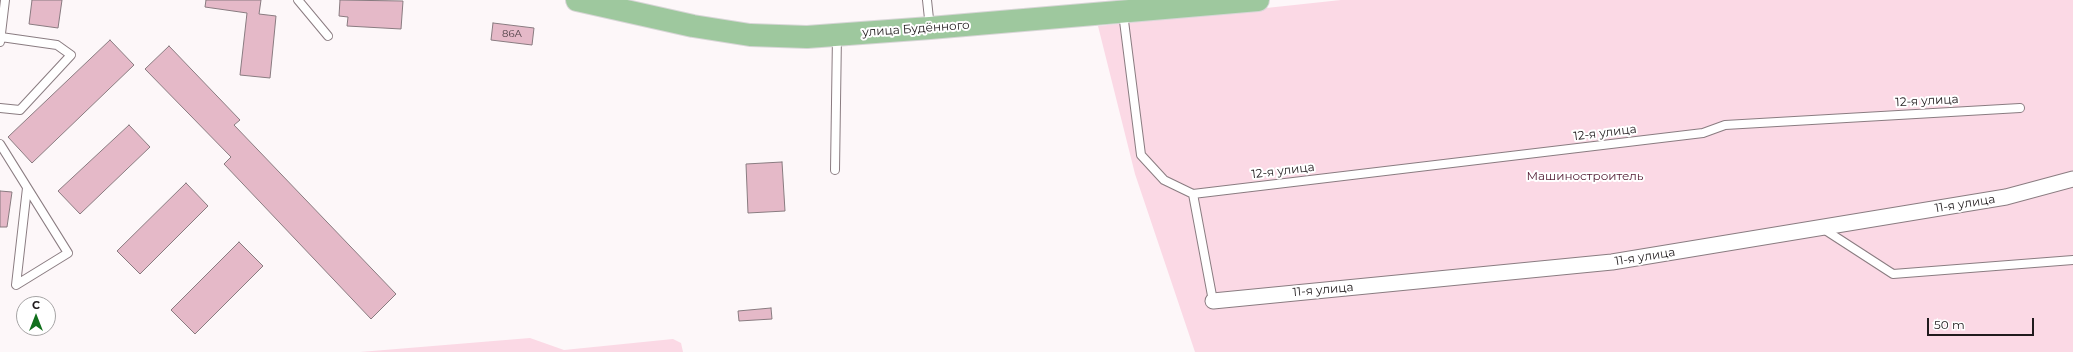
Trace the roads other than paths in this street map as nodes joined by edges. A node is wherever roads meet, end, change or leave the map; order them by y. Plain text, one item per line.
1 (5, 0) edge
2 (298, 0) edge
3 (577, 0) edge
4 (927, 0) edge
5 (1258, 0) edge
6 (1123, 13) junction
7 (2, 18) edge
8 (930, 28) junction
9 (837, 34) junction
10 (328, 36) dead end
11 (0, 40) edge
12 (0, 108) edge
13 (2020, 108) dead end
14 (0, 144) edge
15 (835, 170) dead end
16 (2073, 179) edge
17 (27, 188) junction
18 (1193, 194) junction
19 (1821, 228) junction
20 (2073, 260) edge
21 (1213, 301) joint

1 - 7 lane
2 - 10 lane
3 - 9 main road, улица Будённого
4 - 8 lane
5 - 6 main road, улица Будённого
6 - 8 main road, улица Будённого
6 - 18 lane
7 - 11 lane
8 - 9 main road, улица Будённого
9 - 15 lane
11 - 12 lane
13 - 18 lane, 12-я улица
14 - 17 lane
16 - 19 street, 11-я улица
17 - 17 lane
18 - 21 lane
19 - 20 lane
19 - 21 street, 11-я улица

